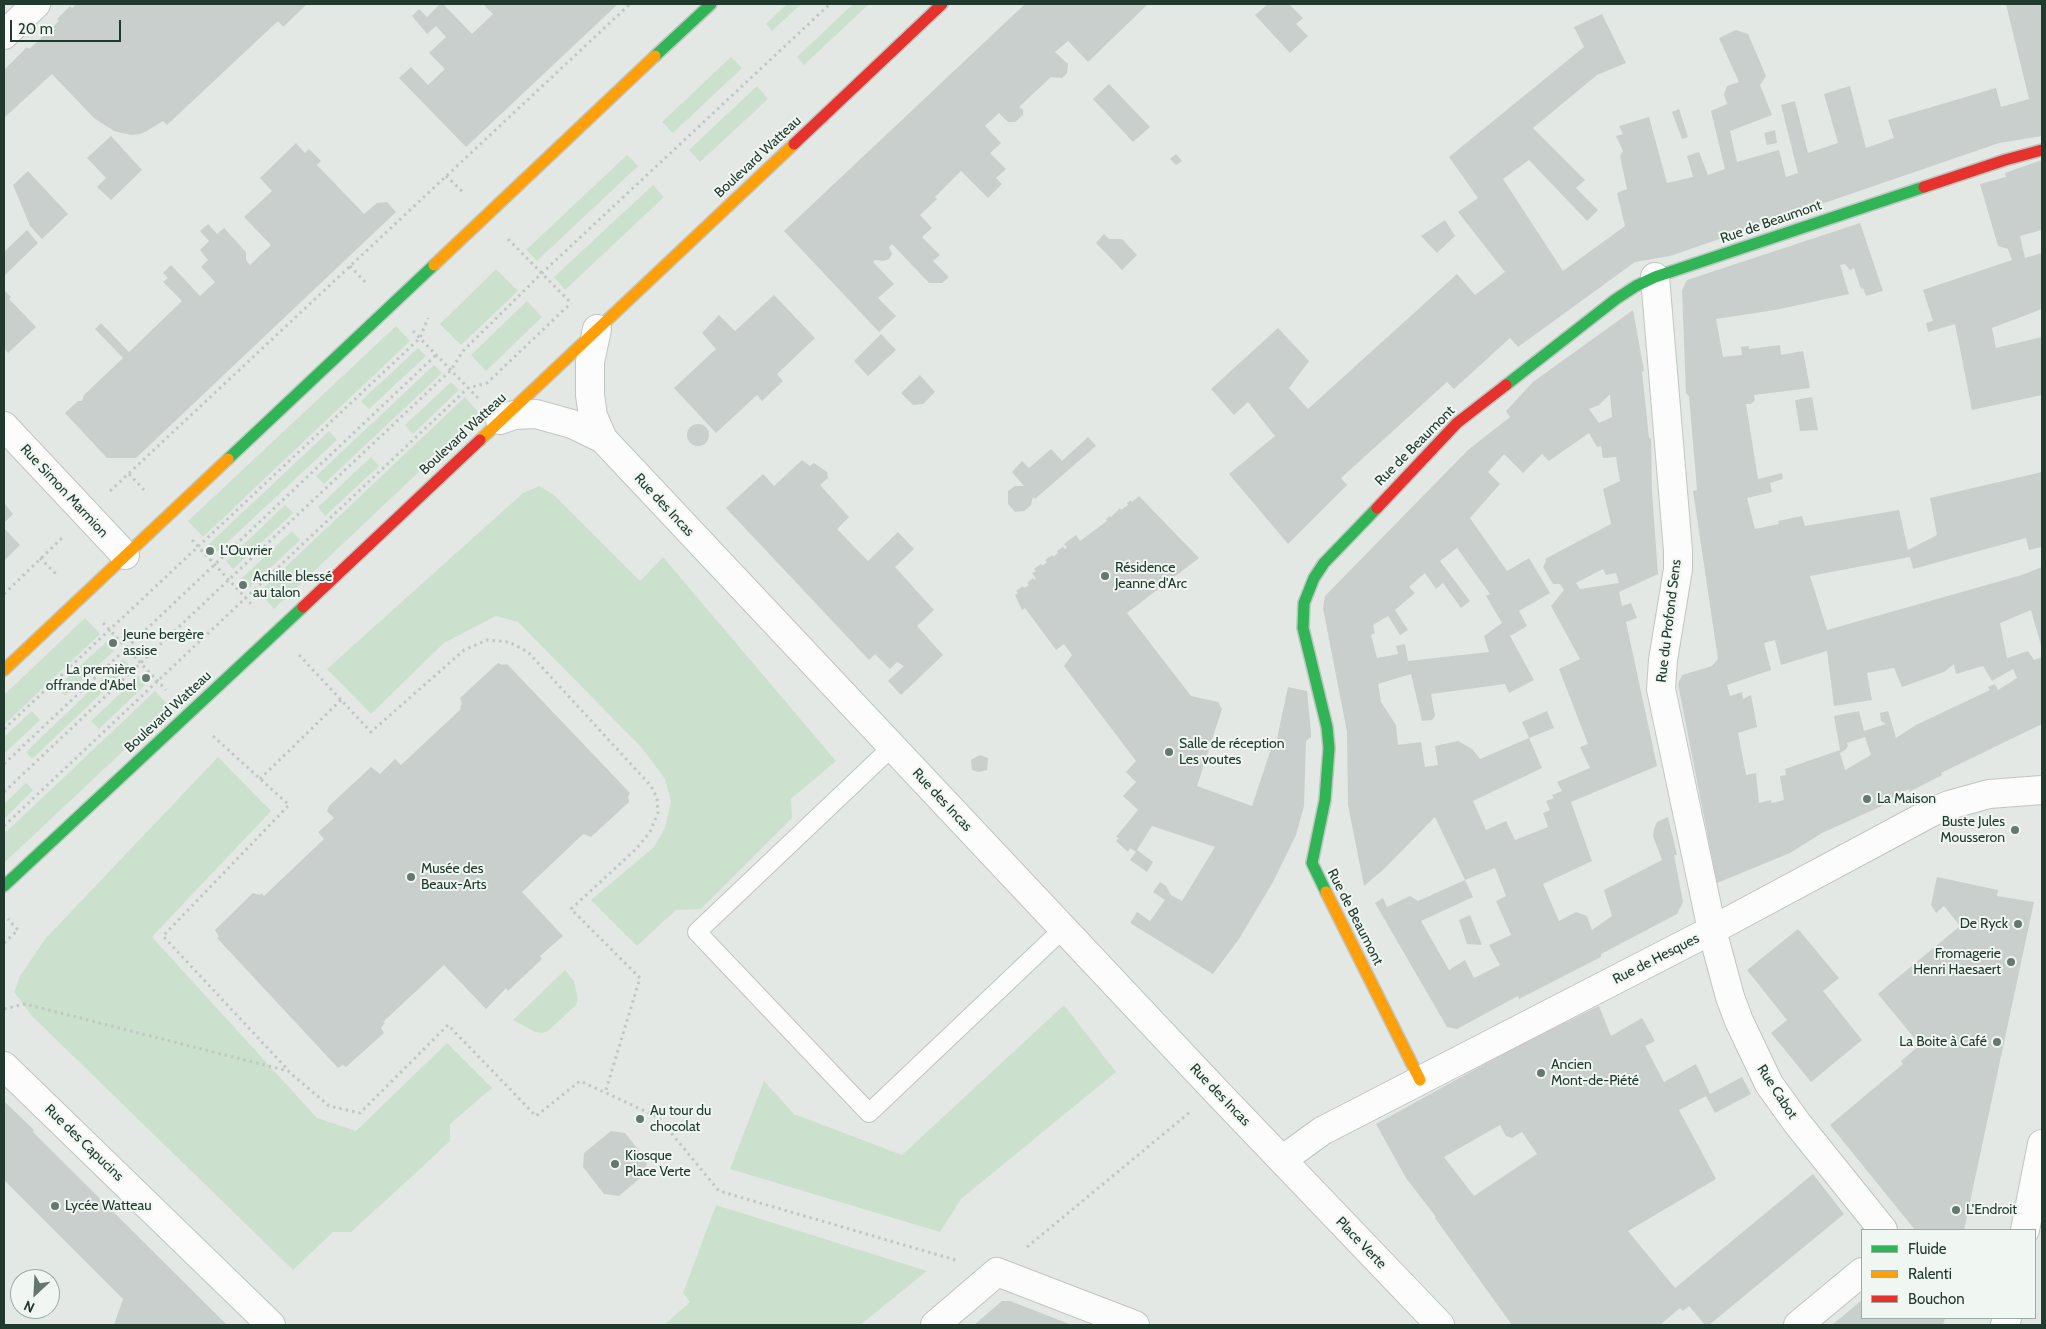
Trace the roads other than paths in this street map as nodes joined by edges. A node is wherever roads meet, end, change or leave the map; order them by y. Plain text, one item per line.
1 (36, 4) edge
2 (712, 4) edge
3 (942, 4) edge
4 (4, 35) edge
5 (2042, 150) edge
6 (1655, 277) junction
7 (597, 329) junction
8 (500, 420) junction
9 (4, 426) edge
10 (603, 440) junction
11 (125, 555) junction
12 (4, 670) edge
13 (892, 747) junction
14 (2042, 790) edge
15 (4, 886) edge
16 (1063, 929) junction
17 (1712, 930) junction
18 (4, 1066) edge
19 (1420, 1080) junction
20 (2042, 1144) edge
21 (1282, 1160) junction
22 (1882, 1229) edge
23 (2025, 1229) edge
24 (1861, 1273) edge
25 (271, 1325) edge
26 (935, 1325) edge
27 (1135, 1325) edge
28 (1440, 1325) edge
29 (1798, 1325) edge

1 - 4 street
2 - 11 main road
3 - 7 main road, Boulevard Watteau
5 - 6 main road, Rue de Beaumont
6 - 17 street, Rue du Profond Sens
6 - 19 main road, Rue de Beaumont
7 - 8 main road, Boulevard Watteau
7 - 10 street
8 - 10 street
8 - 15 main road, Boulevard Watteau
9 - 11 street, Rue Simon Marmion
10 - 13 street, Rue des Incas
11 - 12 main road
13 - 16 street, Rue des Incas
13 - 16 lane
14 - 17 street, Rue de Hesques
16 - 21 street, Rue des Incas
17 - 19 street, Rue de Hesques
17 - 22 street, Rue Cabot
18 - 25 street, Rue des Capucins
19 - 21 street, Rue de Hesques
20 - 23 street
21 - 28 street, Place Verte
24 - 29 street
26 - 27 street

